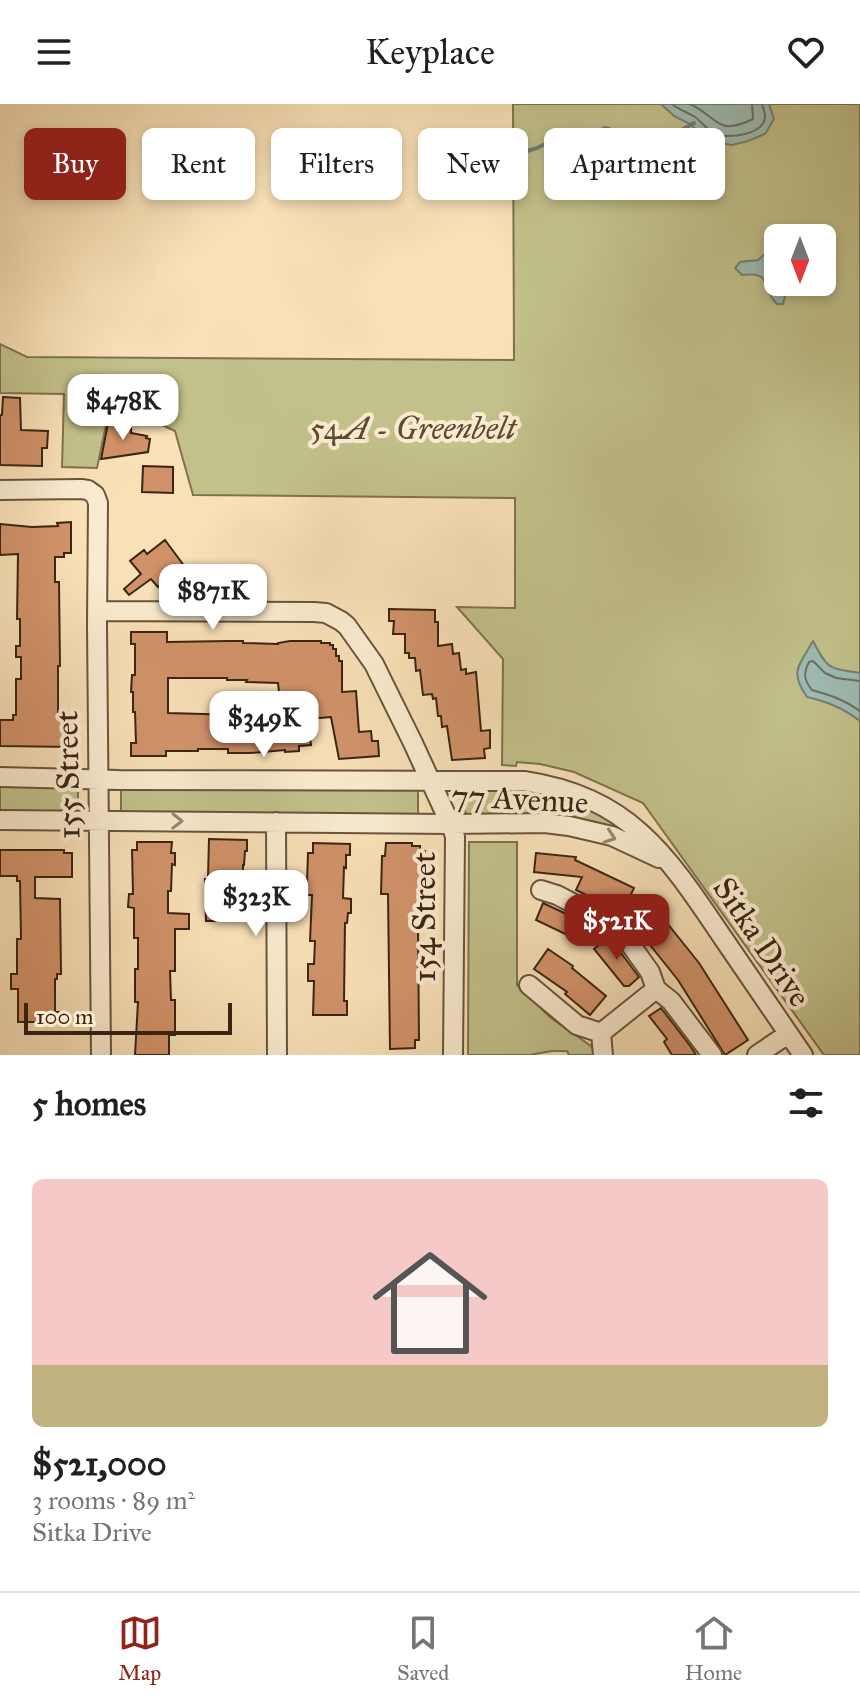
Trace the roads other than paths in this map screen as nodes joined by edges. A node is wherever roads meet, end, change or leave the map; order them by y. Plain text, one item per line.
1 (0, 490) edge
2 (97, 611) junction
3 (0, 777) edge
4 (99, 779) junction
5 (429, 781) junction
6 (0, 820) edge
7 (99, 820) junction
8 (276, 822) junction
9 (450, 824) junction
10 (670, 863) junction
11 (541, 890) dead end
12 (529, 985) dead end
13 (656, 989) junction
14 (601, 1033) junction
15 (788, 1034) junction
16 (101, 1055) edge
17 (277, 1055) edge
18 (453, 1055) edge
19 (603, 1055) edge
20 (712, 1055) edge
21 (757, 1055) edge
22 (803, 1055) edge

1 - 2 street, 155 Street
2 - 4 street, 155 Street
2 - 5 street, 154 Street
3 - 4 street, 77 Avenue
4 - 5 street, 77 Avenue
4 - 7 street, 155 Street
5 - 9 street, 154 Street
5 - 10 street, 77 Avenue
6 - 7 street, 77 Avenue
7 -> 8 street, 77 Avenue
7 - 16 street, 155 Street
8 - 9 street, 77 Avenue
8 - 17 street
9 -> 10 street, 77 Avenue
9 - 18 street, 154 Street
10 - 15 street, Sitka Drive
11 - 13 street
12 - 14 street
13 - 14 street
13 - 20 street
14 - 19 street
15 - 21 street
15 - 22 street, Sitka Drive

